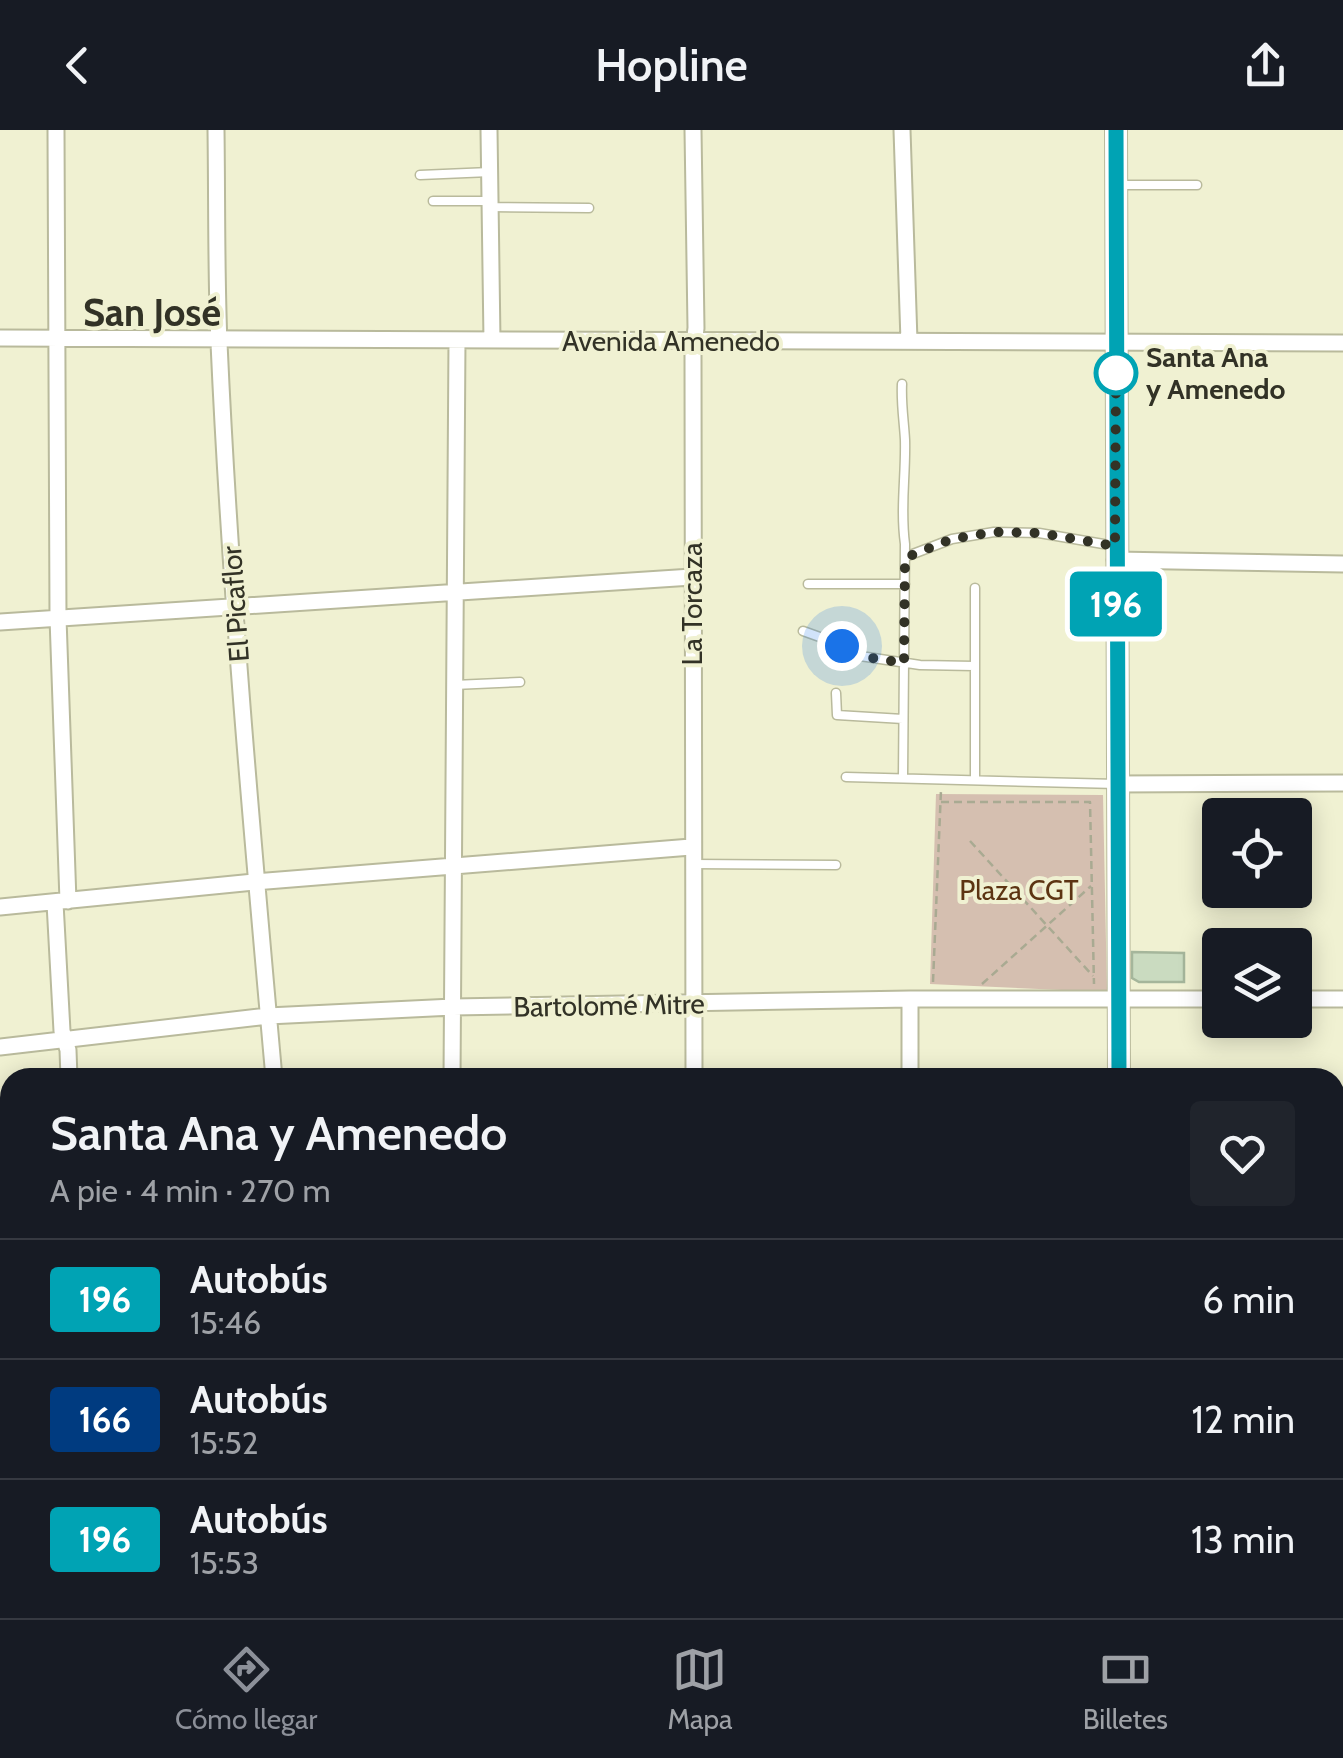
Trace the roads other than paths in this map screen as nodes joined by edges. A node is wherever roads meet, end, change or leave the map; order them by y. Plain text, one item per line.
1 (56, 130) edge
2 (216, 130) edge
3 (489, 130) edge
4 (693, 130) edge
5 (902, 130) edge
6 (1116, 130) edge
7 (490, 172) junction
8 (420, 175) dead end
9 (1116, 185) junction
10 (1196, 185) dead end
11 (433, 201) dead end
12 (490, 204) junction
13 (589, 208) dead end
14 (0, 338) edge
15 (58, 338) junction
16 (219, 340) junction
17 (457, 340) junction
18 (492, 340) junction
19 (694, 341) junction
20 (909, 341) junction
21 (1116, 343) junction
22 (1343, 343) edge
23 (902, 384) dead end
24 (1115, 553) junction
25 (905, 558) junction
26 (1343, 564) edge
27 (692, 578) junction
28 (808, 584) dead end
29 (905, 584) junction
30 (974, 588) dead end
31 (453, 591) junction
32 (235, 606) junction
33 (58, 618) junction
34 (0, 622) edge
35 (803, 631) dead end
36 (904, 663) junction
37 (974, 666) junction
38 (520, 682) dead end
39 (454, 684) junction
40 (836, 693) dead end
41 (903, 719) junction
42 (846, 777) dead end
43 (903, 777) junction
44 (975, 780) junction
45 (1343, 782) edge
46 (1117, 784) junction
47 (691, 847) junction
48 (691, 864) junction
49 (836, 865) dead end
50 (454, 866) junction
51 (254, 882) junction
52 (62, 902) junction
53 (0, 907) edge
54 (910, 999) junction
55 (1312, 999) edge
56 (1343, 999) edge
57 (1119, 1000) junction
58 (1202, 1000) edge
59 (694, 1004) junction
60 (453, 1007) junction
61 (268, 1016) junction
62 (66, 1041) junction
63 (0, 1047) edge
64 (68, 1068) edge
65 (273, 1068) edge
66 (452, 1068) edge
67 (694, 1068) edge
68 (910, 1068) edge
69 (1119, 1068) edge

1 - 15 street
2 - 16 street, El Picaflor
3 - 7 street
4 - 19 street, La Torcaza
5 - 20 street
6 - 9 street
7 - 8 lane
7 - 12 street
9 - 10 lane
9 - 21 street
11 - 12 lane
12 - 13 lane
12 - 18 street
14 - 15 street, Avenida Amenedo
15 - 16 street, Avenida Amenedo
15 - 33 street
16 - 17 street, Avenida Amenedo
16 - 32 street, El Picaflor
17 - 18 street, Avenida Amenedo
17 - 31 street
18 - 19 street, Avenida Amenedo
19 - 20 street, Avenida Amenedo
19 - 27 street, La Torcaza
20 - 21 street, Avenida Amenedo
21 - 22 street, Avenida Amenedo
21 - 24 street
23 - 25 lane
24 - 25 lane
24 - 26 street
24 - 46 street
25 - 29 lane
27 - 31 street
27 - 47 street, La Torcaza
28 - 29 lane
29 - 36 lane
30 - 37 lane
31 - 32 street
31 - 39 street
32 - 33 street
32 - 51 street, El Picaflor
33 - 34 street
33 - 52 street
35 - 36 lane
36 - 37 lane
36 - 41 lane
37 - 44 lane
38 - 39 lane
39 - 50 street
40 - 41 lane
41 - 43 lane
42 - 43 lane
43 - 44 lane
44 - 46 lane
45 - 46 street
46 - 57 street
47 - 48 street, La Torcaza
47 - 50 street
48 - 49 lane
48 - 59 street, La Torcaza
50 - 51 street
50 - 60 street
51 - 52 street
51 - 61 street, El Picaflor
52 - 53 street
52 - 62 street
54 - 57 street, Bartolomé Mitre
54 - 59 street, Bartolomé Mitre
54 - 68 street
55 - 56 street
57 - 58 street, Bartolomé Mitre
57 - 69 street
59 - 60 street, Bartolomé Mitre
59 - 67 street, La Torcaza
60 - 61 street, Bartolomé Mitre
60 - 66 street
61 - 62 street, Bartolomé Mitre
61 - 65 street, El Picaflor
62 - 63 street, Bartolomé Mitre
62 - 64 street

